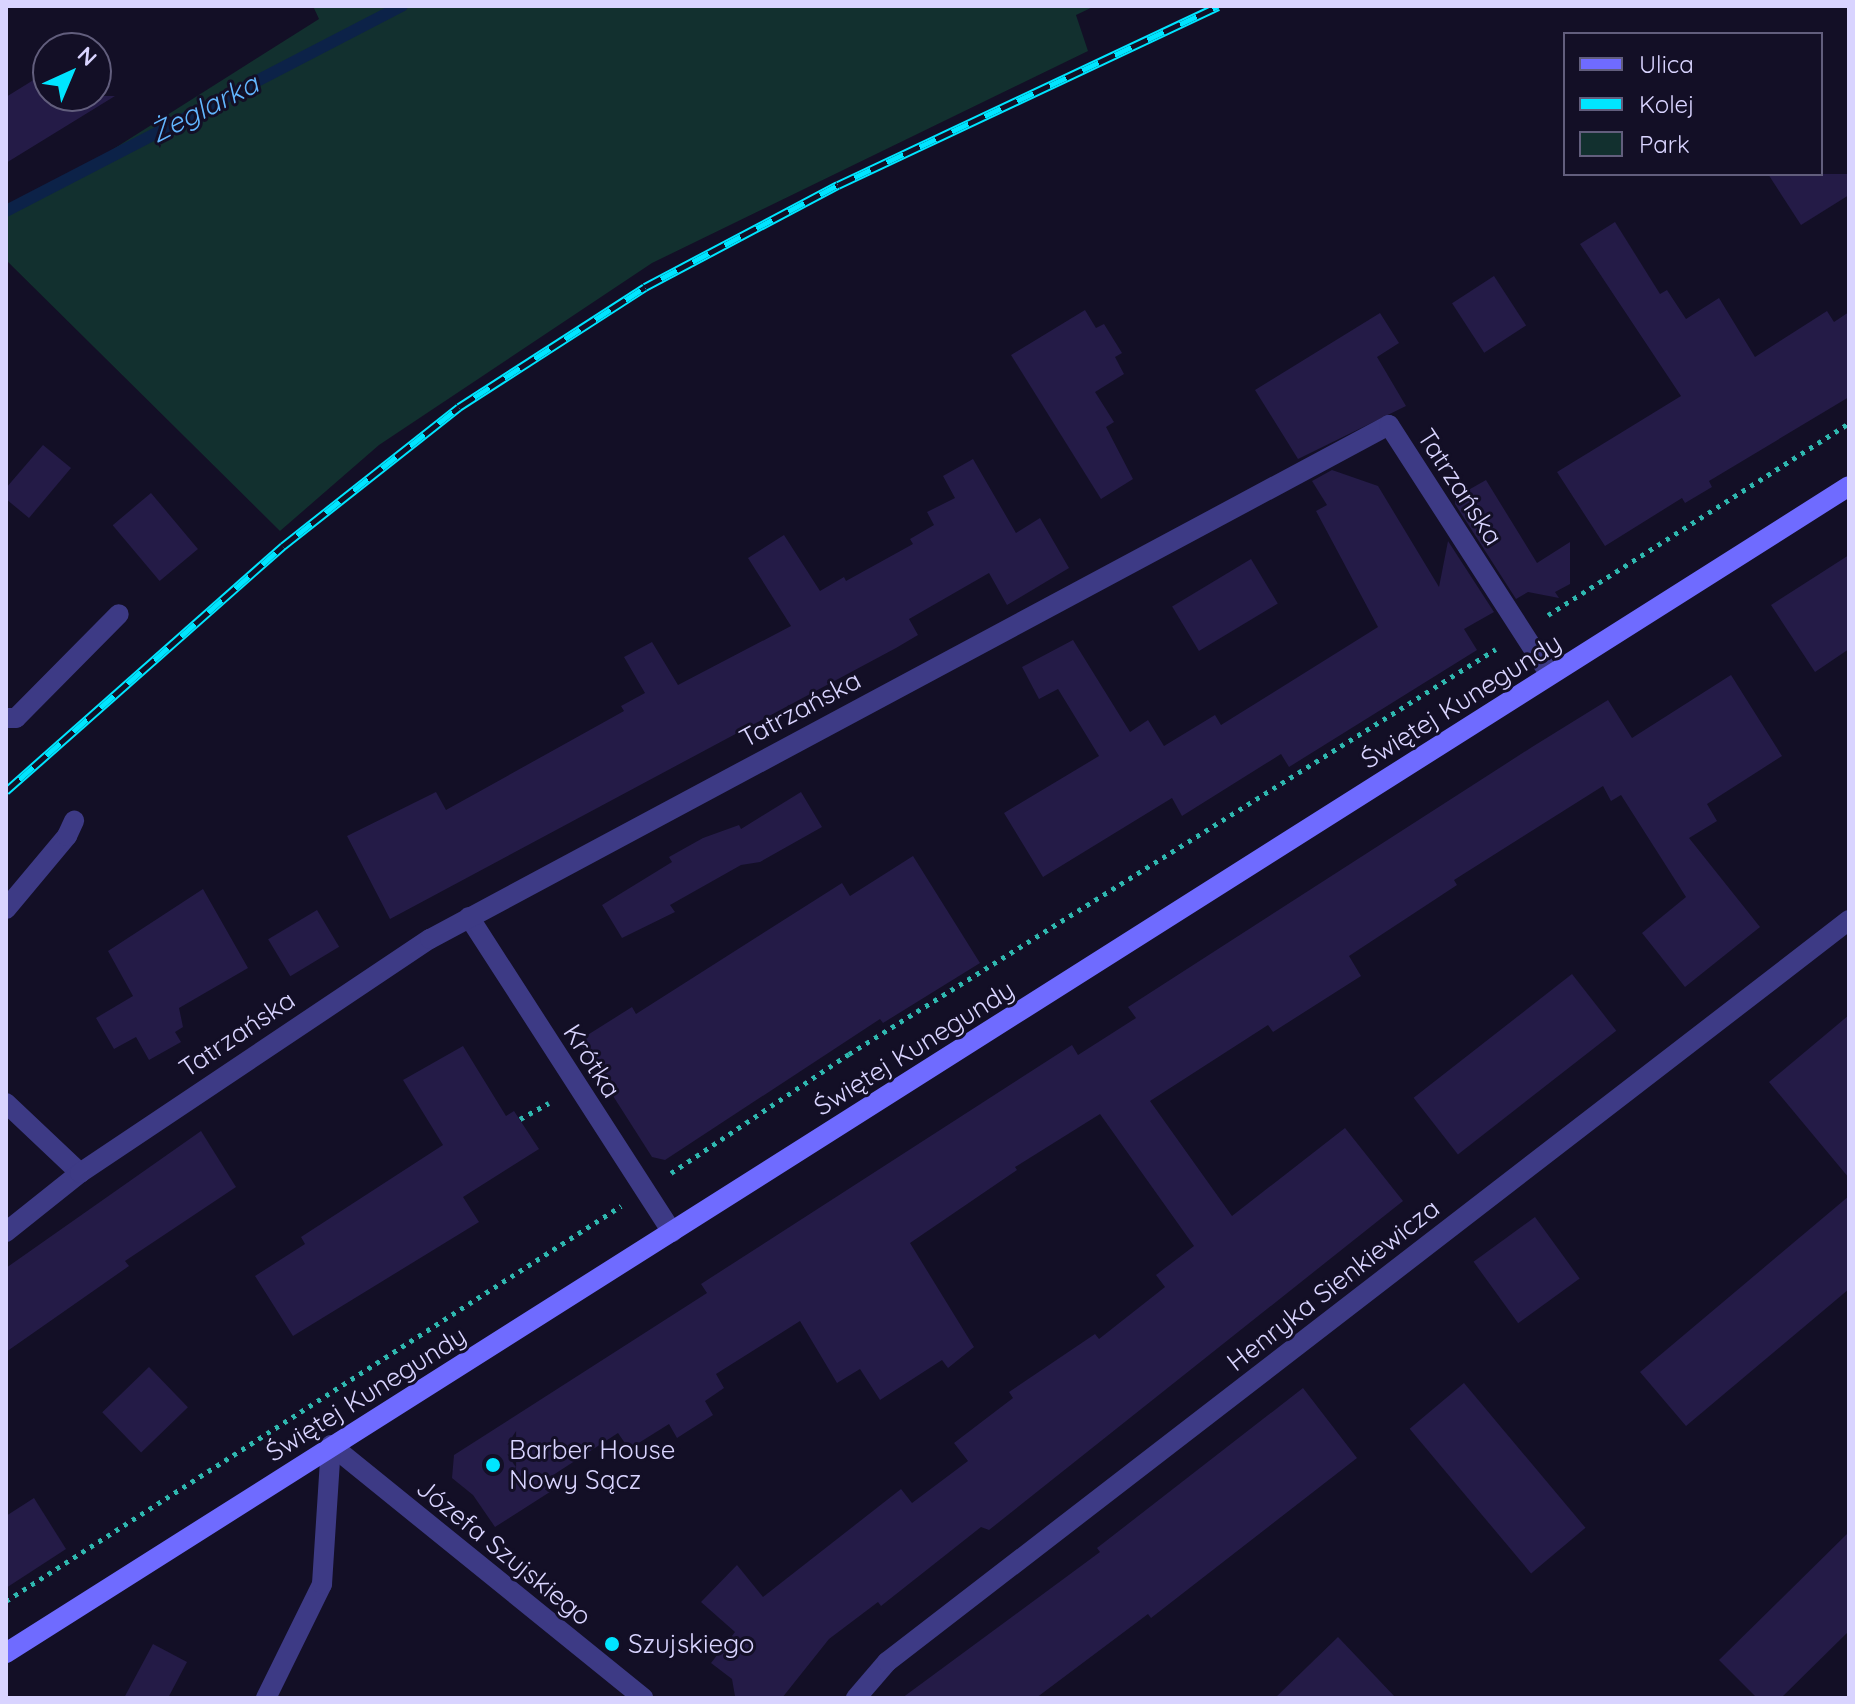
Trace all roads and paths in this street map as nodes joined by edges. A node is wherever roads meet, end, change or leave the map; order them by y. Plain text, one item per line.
1 (1849, 423) edge
2 (1849, 486) edge
3 (119, 614) dead end
4 (1523, 632) junction
5 (1550, 675) junction
6 (6, 718) edge
7 (74, 821) dead end
8 (7, 908) edge
9 (469, 917) junction
10 (1849, 920) edge
11 (547, 1101) dead end
12 (6, 1103) edge
13 (520, 1119) dead end
14 (657, 1171) dead end
15 (80, 1173) junction
16 (644, 1190) junction
17 (6, 1232) edge
18 (672, 1232) junction
19 (331, 1445) junction
20 (6, 1601) edge
21 (6, 1653) edge
22 (266, 1698) edge
23 (643, 1698) edge
24 (856, 1698) edge

1 - 4 path
2 - 5 street, Świętej Kunegundy
3 - 6 street
4 - 5 street, Tatrzańska
4 - 9 street, Tatrzańska
4 - 14 path
5 - 18 street, Świętej Kunegundy
7 - 8 street
9 - 15 street, Tatrzańska
9 - 16 street, Krótka
10 - 24 street, Henryka Sienkiewicza
11 - 13 path
12 - 15 street
15 - 17 street, Tatrzańska
16 - 18 street, Krótka
16 - 20 path
18 - 19 street, Świętej Kunegundy
19 - 21 street, Świętej Kunegundy
19 - 22 street
19 - 23 street, Józefa Szujskiego

